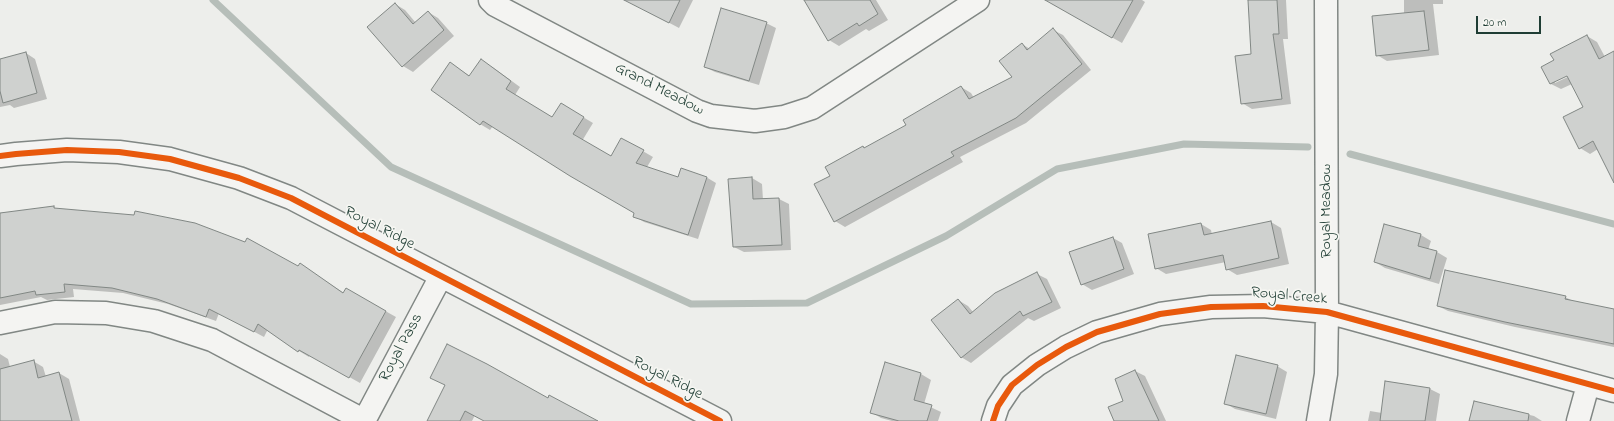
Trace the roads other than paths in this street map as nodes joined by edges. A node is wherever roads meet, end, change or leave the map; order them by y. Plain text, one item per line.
1 (490, 0) edge
2 (978, 0) edge
3 (1326, 0) edge
4 (0, 156) edge
5 (441, 276) junction
6 (1327, 312) junction
7 (0, 323) edge
8 (1588, 385) junction
9 (1614, 391) edge
10 (364, 421) edge
11 (720, 421) edge
12 (993, 421) edge
13 (1318, 421) edge
14 (1578, 421) edge

1 - 2 street, Grand Meadow
3 - 6 street, Royal Meadow
4 - 5 street, Royal Ridge
5 - 10 street, Royal Pass
5 - 11 street, Royal Ridge
6 - 8 street, Royal Creek
6 - 12 street, Royal Creek
6 - 13 street, Royal Meadow
7 - 10 street
8 - 9 street, Royal Creek
8 - 14 street

